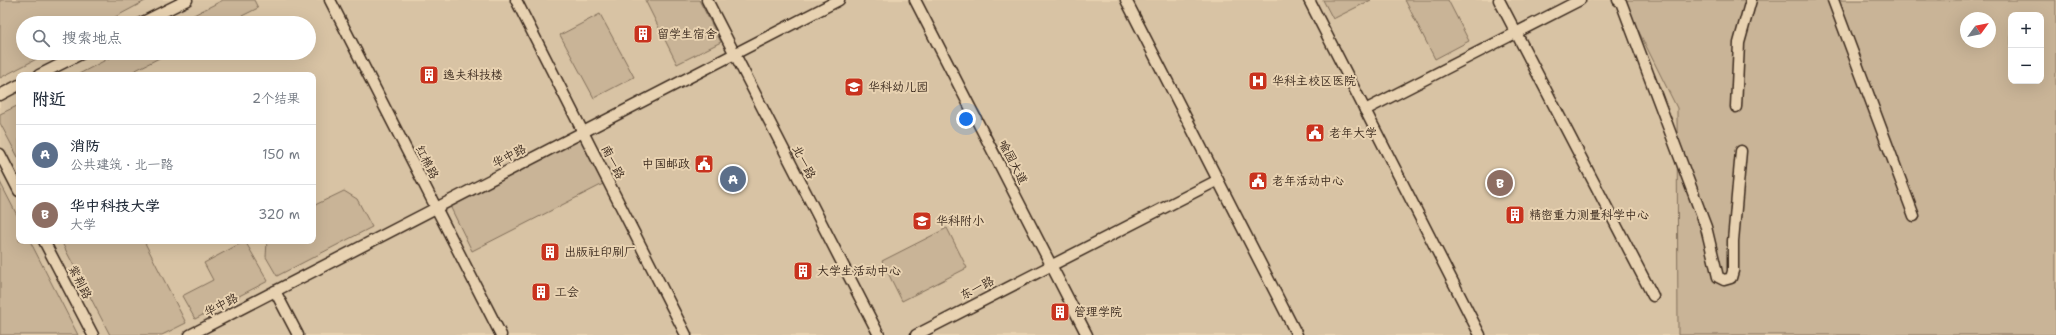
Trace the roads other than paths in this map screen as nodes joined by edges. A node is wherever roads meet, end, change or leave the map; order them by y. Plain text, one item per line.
1 (186, 0) edge
2 (330, 0) edge
3 (516, 0) edge
4 (707, 0) edge
5 (839, 0) edge
6 (915, 0) edge
7 (1126, 0) edge
8 (1309, 0) edge
9 (1499, 0) edge
10 (1580, 0) edge
11 (1618, 0) edge
12 (1751, 0) edge
13 (1833, 0) edge
14 (155, 16) edge
15 (1516, 33) junction
16 (735, 54) junction
17 (69, 60) edge
18 (45, 72) edge
19 (16, 87) edge
20 (0, 95) edge
21 (1736, 107) dead end
22 (1365, 110) junction
23 (583, 132) junction
24 (1742, 151) dead end
25 (0, 154) edge
26 (1218, 180) junction
27 (16, 185) edge
28 (436, 208) junction
29 (1914, 216) dead end
30 (46, 244) edge
31 (1051, 266) junction
32 (275, 291) junction
33 (1653, 296) dead end
34 (93, 335) edge
35 (190, 335) edge
36 (298, 335) edge
37 (501, 335) edge
38 (686, 335) edge
39 (879, 335) edge
40 (916, 335) edge
41 (1087, 335) edge
42 (1297, 335) edge
43 (1480, 335) edge

1 - 14 street
2 - 28 street, 红棉路
3 - 23 street, 南一路
4 - 16 street, 北一路
5 - 16 street, 华中路
6 - 31 street, 喻园大道
7 - 26 street
8 - 22 street
9 - 15 street
10 - 15 street
11 - 24 street
12 - 21 street
13 - 29 street
15 - 22 street
15 - 33 street
16 - 23 street, 华中路
16 - 39 street, 北一路
17 - 18 street
19 - 20 street
22 - 43 street
23 - 28 street, 华中路
23 - 38 street, 南一路
25 - 27 street
26 - 31 street, 东一路
26 - 42 street
28 - 32 street, 华中路
28 - 37 street, 红棉路
30 - 34 street, 紫荆路
31 - 40 street, 东一路
31 - 41 street, 喻园大道
32 - 35 street, 华中路
32 - 36 street

